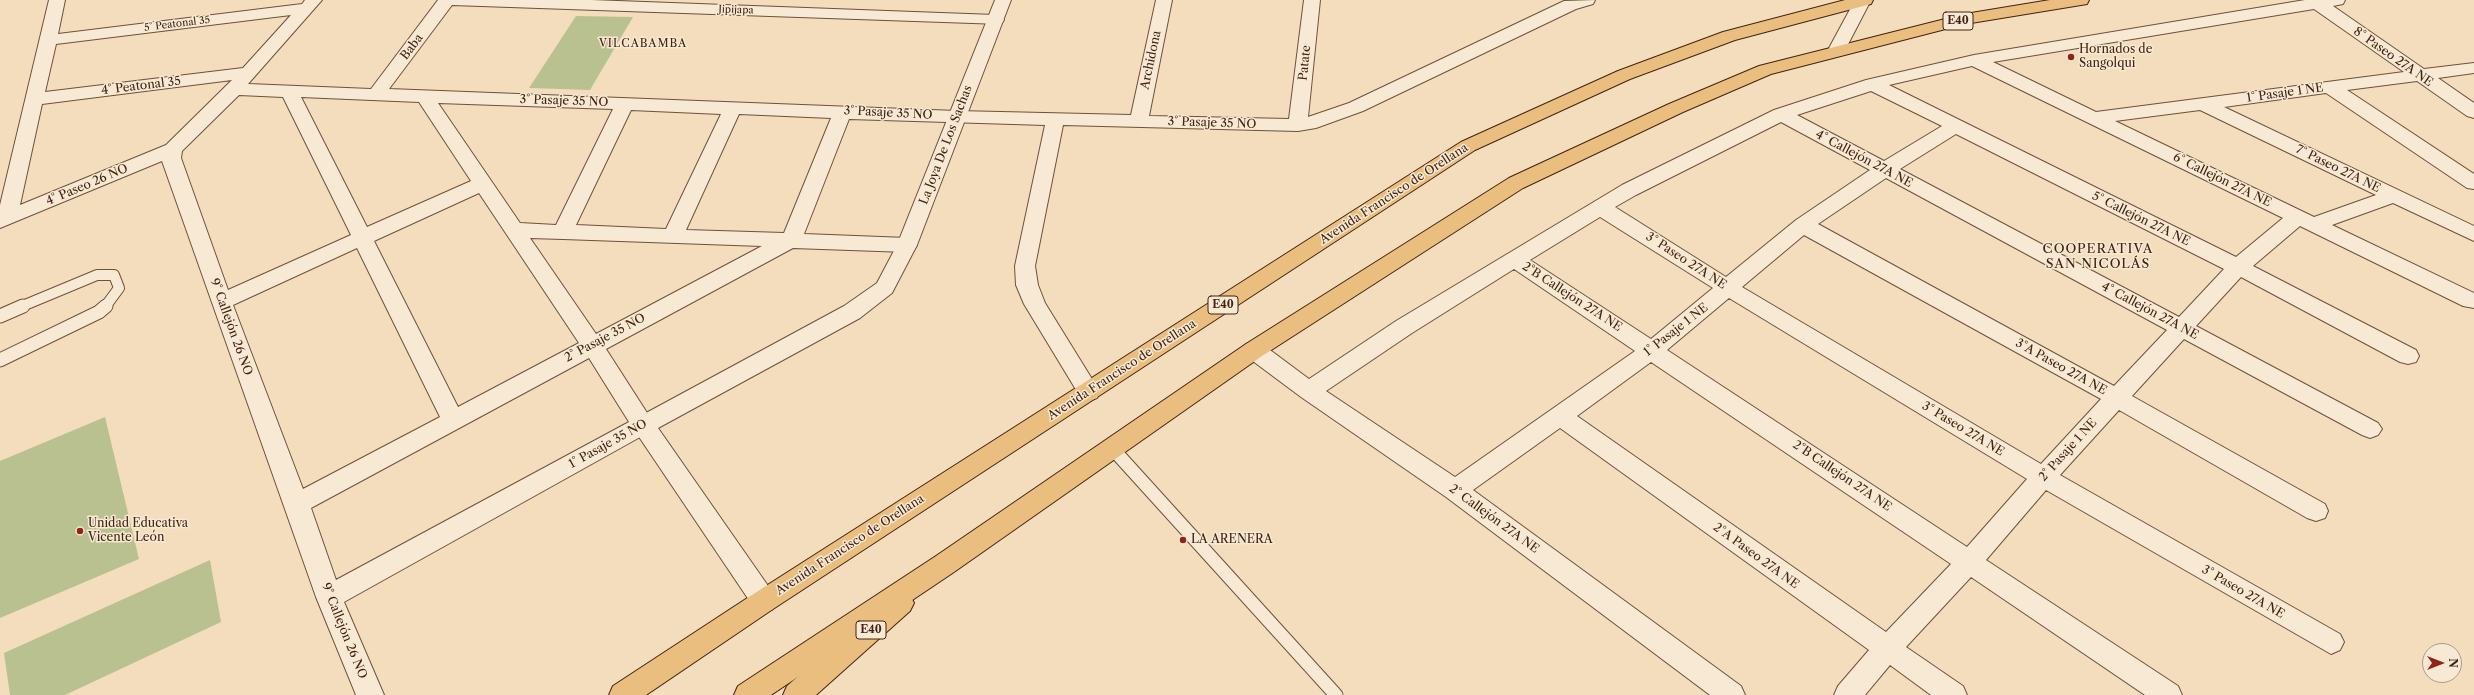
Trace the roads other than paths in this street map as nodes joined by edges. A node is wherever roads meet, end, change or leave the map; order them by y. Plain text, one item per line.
1 (57, 0) edge
2 (448, 0) edge
3 (453, 0) edge
4 (1003, 0) edge
5 (1164, 0) edge
6 (1312, 0) edge
7 (1587, 0) edge
8 (1864, 0) edge
9 (2081, 0) edge
10 (2338, 0) edge
11 (2314, 1) edge
12 (1565, 3) edge
13 (310, 4) edge
14 (713, 5) edge
15 (850, 7) edge
16 (995, 20) junction
17 (48, 40) junction
18 (1837, 50) junction
19 (1974, 60) junction
20 (2474, 68) edge
21 (248, 73) junction
22 (2419, 75) junction
23 (1872, 84) junction
24 (2329, 87) junction
25 (234, 89) junction
26 (289, 91) junction
27 (376, 94) junction
28 (424, 96) junction
29 (34, 99) junction
30 (625, 104) junction
31 (2203, 104) junction
32 (733, 108) junction
33 (843, 111) junction
34 (2474, 112) edge
35 (1781, 114) junction
36 (957, 117) junction
37 (2095, 118) junction
38 (1055, 120) junction
39 (1139, 121) junction
40 (1298, 125) junction
41 (1954, 127) junction
42 (173, 149) junction
43 (1884, 170) junction
44 (483, 183) junction
45 (2474, 183) edge
46 (2394, 196) junction
47 (1600, 206) junction
48 (4, 219) edge
49 (2306, 221) junction
50 (1803, 225) junction
51 (515, 230) junction
52 (563, 232) junction
53 (2474, 234) edge
54 (673, 236) junction
55 (362, 238) junction
56 (792, 240) junction
57 (907, 245) junction
58 (1514, 259) junction
59 (2238, 267) junction
60 (885, 288) joint
61 (1728, 288) junction
62 (2471, 300) dead end
63 (221, 302) junction
64 (0, 316) edge
65 (2182, 329) junction
66 (592, 345) junction
67 (1254, 350) junction
68 (1652, 350) junction
69 (2408, 356) dead end
70 (0, 360) edge
71 (1309, 391) junction
72 (1089, 392) junction
73 (2116, 397) junction
74 (1560, 416) junction
75 (453, 420) junction
76 (643, 425) junction
77 (2370, 429) dead end
78 (1112, 448) junction
79 (2043, 476) junction
80 (1455, 490) junction
81 (297, 504) junction
82 (2316, 511) dead end
83 (1970, 561) junction
84 (945, 564) junction
85 (329, 597) junction
86 (764, 601) junction
87 (2330, 642) dead end
88 (1886, 650) junction
89 (370, 695) edge
90 (623, 695) edge
91 (748, 695) edge
92 (797, 695) edge
93 (1336, 695) edge
94 (1731, 695) edge
95 (1848, 695) edge
96 (1953, 695) edge
97 (2168, 695) edge

1 - 17 street
2 - 27 street, Baba
3 - 14 street, Jipijapa
4 - 16 street, La Joya De Los Sachas
5 - 39 street, Archidona
6 - 40 street, Patate
7 - 12 street, 3° Pasaje 35 NO
8 - 18 street
8 - 72 main road, Avenida Francisco de Orellana / E40
9 - 18 main road, E40
10 - 11 street
11 - 19 street
11 - 22 street, 8° Paseo 27A NE
12 - 40 street, 3° Pasaje 35 NO
13 - 17 street, 5° Peatonal 35
13 - 21 street
14 - 15 street, Jipijapa
15 - 16 street, Jipijapa
16 - 36 street, La Joya De Los Sachas
17 - 29 street
18 - 67 main road, E40
19 - 23 street
19 - 37 street, 6° Callejón 27A NE
20 - 22 street, 1° Pasaje 1 NE
21 - 25 street
21 - 29 street, 4° Peatonal 35
22 - 24 street, 1° Pasaje 1 NE
22 - 34 street, 8° Paseo 27A NE
23 - 35 street
23 - 41 street, 5° Callejón 27A NE
24 - 31 street, 1° Pasaje 1 NE
24 - 45 street
25 - 26 street, 3° Pasaje 35 NO
25 - 42 street
26 - 27 street, 3° Pasaje 35 NO
26 - 55 street
27 - 28 street, 3° Pasaje 35 NO
28 - 30 street, 3° Pasaje 35 NO
28 - 44 street
29 - 48 street
30 - 32 street, 3° Pasaje 35 NO
30 - 52 street
31 - 37 street, 1° Pasaje 1 NE
31 - 46 street, 7° Paseo 27A NE
32 - 33 street, 3° Pasaje 35 NO
32 - 54 street
33 - 36 street, 3° Pasaje 35 NO
33 - 56 street
35 - 43 street, 4° Callejón 27A NE
35 - 47 street
36 - 38 street, 3° Pasaje 35 NO
36 - 57 street, La Joya De Los Sachas
37 - 49 street, 6° Callejón 27A NE
38 - 39 street, 3° Pasaje 35 NO
38 - 72 street
39 - 40 street, 3° Pasaje 35 NO
41 - 43 street, 1° Pasaje 1 NE
41 - 59 street, 5° Callejón 27A NE
42 - 48 street, 4° Paseo 26 NO
42 - 63 street, 9° Callejón 26 NO
43 - 50 street, 1° Pasaje 1 NE
43 - 65 street, 4° Callejón 27A NE
44 - 51 street
44 - 55 street
46 - 49 street, 2° Pasaje 1 NE
46 - 53 street, 7° Paseo 27A NE
47 - 58 street
47 - 61 street, 3° Paseo 27A NE
49 - 59 street, 2° Pasaje 1 NE
49 - 62 street, 6° Callejón 27A NE
50 - 61 street, 1° Pasaje 1 NE
50 - 73 street, 3°A Paseo 27A NE
51 - 52 street
51 - 66 street
52 - 54 street
54 - 56 street
55 - 63 street
55 - 75 street
56 - 57 street
56 - 66 street, 2° Pasaje 35 NO
57 - 60 street, La Joya De Los Sachas
58 - 68 street, 2°B Callejón 27A NE
58 - 71 street
59 - 65 street, 2° Pasaje 1 NE
59 - 69 street, 5° Callejón 27A NE
60 - 76 street, 1° Pasaje 35 NO
61 - 68 street, 1° Pasaje 1 NE
61 - 79 street, 3° Paseo 27A NE
63 - 81 street, 9° Callejón 26 NO
64 - 70 lane
65 - 73 street, 2° Pasaje 1 NE
65 - 77 street, 4° Callejón 27A NE
66 - 75 street, 2° Pasaje 35 NO
66 - 76 street
67 - 71 street, 2° Callejón 27A NE
67 - 78 main road, E40
68 - 74 street, 1° Pasaje 1 NE
68 - 83 street, 2°B Callejón 27A NE
71 - 80 street, 2° Callejón 27A NE
72 - 86 main road, Avenida Francisco de Orellana / E40
73 - 79 street, 2° Pasaje 1 NE
73 - 82 street, 3°A Paseo 27A NE
74 - 80 street, 1° Pasaje 1 NE
74 - 88 street, 2°A Paseo 27A NE
75 - 81 street, 2° Pasaje 35 NO
76 - 85 street, 1° Pasaje 35 NO
76 - 86 street
78 - 84 main road, E40
78 - 93 lane
79 - 83 street, 2° Pasaje 1 NE
79 - 87 street, 3° Paseo 27A NE
80 - 94 street, 2° Callejón 27A NE
81 - 85 street, 9° Callejón 26 NO
83 - 88 street, 2° Pasaje 1 NE
83 - 97 street, 2°B Callejón 27A NE
84 - 91 main road
84 - 92 main road, E40
85 - 89 street, 9° Callejón 26 NO
86 - 90 main road, Avenida Francisco de Orellana / E40
88 - 95 street, 2° Pasaje 1 NE
88 - 96 street, 2°A Paseo 27A NE

